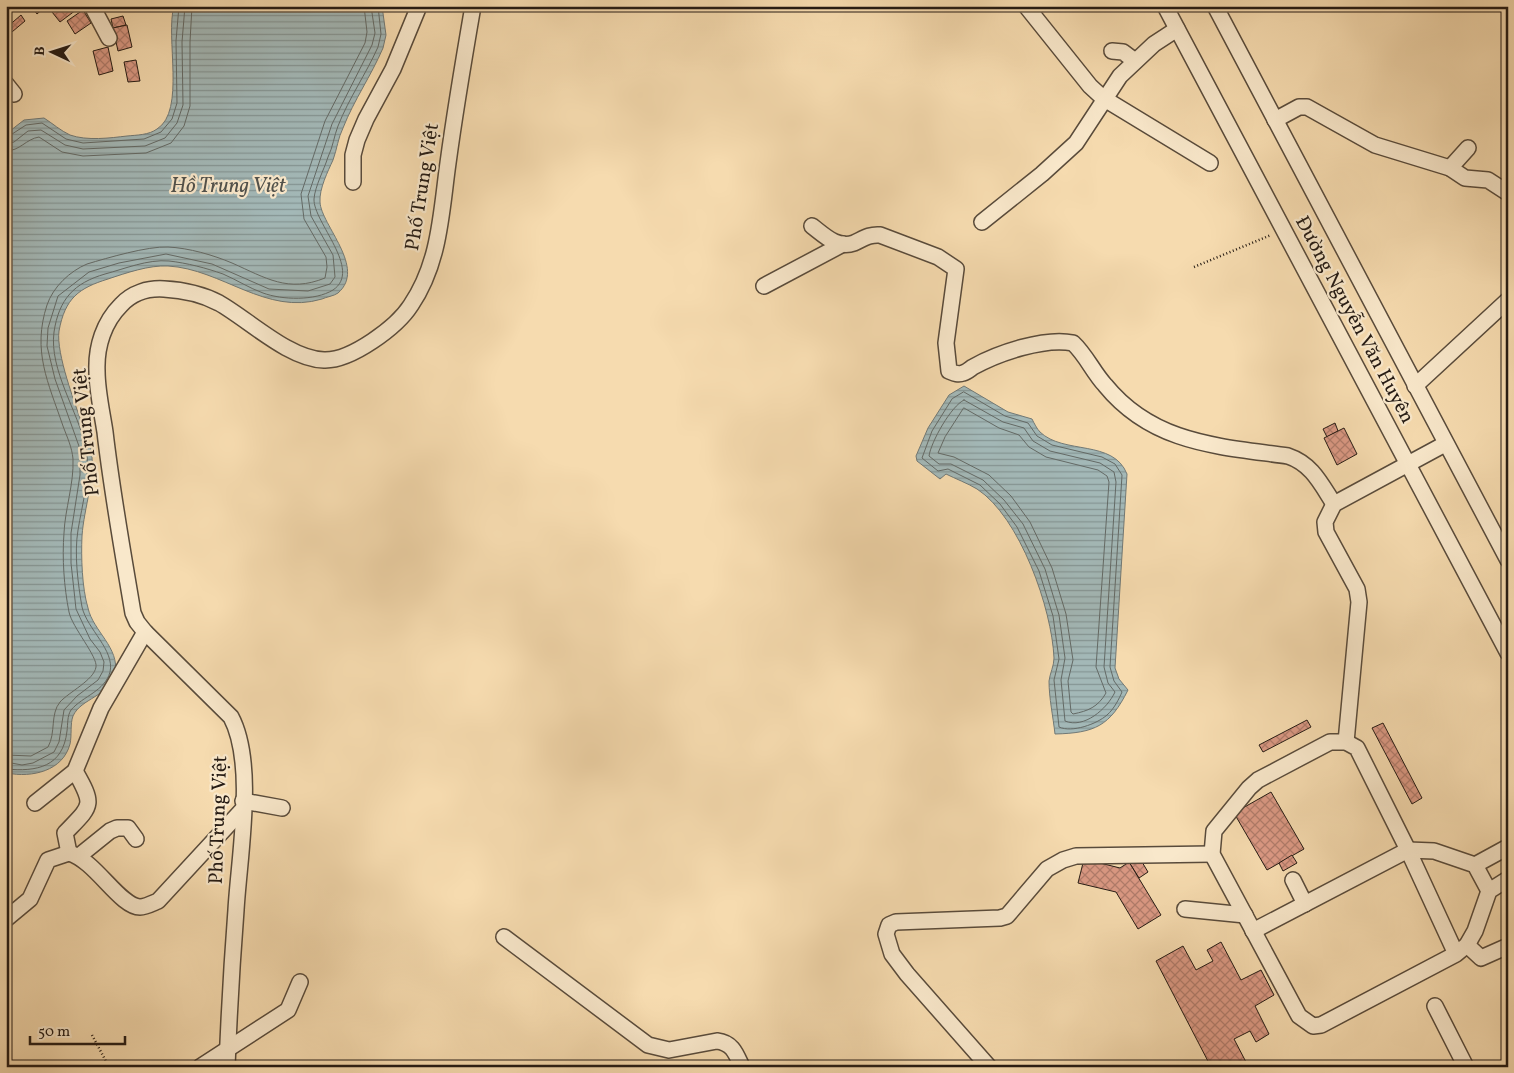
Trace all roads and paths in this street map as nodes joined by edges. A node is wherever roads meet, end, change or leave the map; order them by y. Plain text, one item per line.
1 (92, 6) edge
2 (419, 6) edge
3 (473, 6) edge
4 (1026, 6) edge
5 (1165, 6) edge
6 (1215, 6) edge
7 (1177, 29) junction
8 (109, 38) dead end
9 (1112, 51) dead end
10 (1135, 61) junction
11 (1103, 98) junction
12 (1275, 120) junction
13 (1468, 148) dead end
14 (1210, 163) dead end
15 (1450, 168) junction
16 (353, 182) dead end
17 (1508, 193) edge
18 (982, 222) dead end
19 (812, 226) dead end
20 (1284, 230) junction
21 (843, 244) junction
22 (1194, 267) dead end
23 (764, 286) dead end
24 (1508, 300) edge
25 (1415, 386) junction
26 (1446, 444) junction
27 (1408, 464) junction
28 (1334, 504) junction
29 (1508, 560) edge
30 (145, 632) junction
31 (1508, 653) edge
32 (1346, 742) junction
33 (76, 771) junction
34 (35, 803) dead end
35 (243, 805) junction
36 (282, 808) dead end
37 (136, 839) dead end
38 (1508, 847) edge
39 (1408, 850) junction
40 (74, 854) junction
41 (1212, 854) junction
42 (1476, 864) junction
43 (1508, 879) edge
44 (1293, 880) dead end
45 (1489, 891) junction
46 (1305, 904) junction
47 (1185, 909) dead end
48 (1245, 915) junction
49 (6, 920) edge
50 (1253, 931) junction
51 (504, 937) dead end
52 (1508, 946) edge
53 (1461, 949) junction
54 (300, 982) dead end
55 (1435, 1006) dead end
56 (92, 1035) dead end
57 (230, 1049) junction
58 (109, 1067) edge
59 (200, 1067) edge
60 (227, 1067) edge
61 (237, 1067) edge
62 (742, 1067) edge
63 (989, 1067) edge
64 (1466, 1067) edge

1 - 8 street
2 - 16 street
3 - 30 street, Phố Trung Việt
4 - 11 street
5 - 7 street, Đường Nguyễn Văn Huyên
6 - 12 street, Đường Nguyễn Văn Huyên
7 - 10 street
7 - 20 street, Đường Nguyễn Văn Huyên
9 - 10 street
10 - 11 street
11 - 14 street
11 - 18 street
12 - 15 street
12 - 25 street, Đường Nguyễn Văn Huyên
13 - 15 street
15 - 17 street
19 - 21 street
20 - 22 path
20 - 27 street, Đường Nguyễn Văn Huyên
21 - 23 street
21 - 28 street
24 - 25 street
25 - 26 street, Đường Nguyễn Văn Huyên
26 - 27 street
26 - 29 street, Đường Nguyễn Văn Huyên
27 - 28 street
27 - 31 street, Đường Nguyễn Văn Huyên
28 - 32 street
30 - 33 street
30 - 35 street, Phố Trung Việt
32 - 39 street
32 - 41 street
33 - 34 street
33 - 40 street
35 - 36 street
35 - 40 street
35 - 57 street, Phố Trung Việt
37 - 40 street
38 - 42 street
39 - 42 street
39 - 46 street
39 - 53 street
40 - 49 street
41 - 48 street
41 - 63 street
42 - 45 street
43 - 45 street
44 - 46 street
45 - 53 street
46 - 50 street
47 - 48 street
48 - 50 street
50 - 53 street
51 - 62 street
52 - 53 street
54 - 57 street
55 - 64 street
56 - 58 path
57 - 59 street
57 - 60 street, Phố Trung Việt
57 - 61 street

